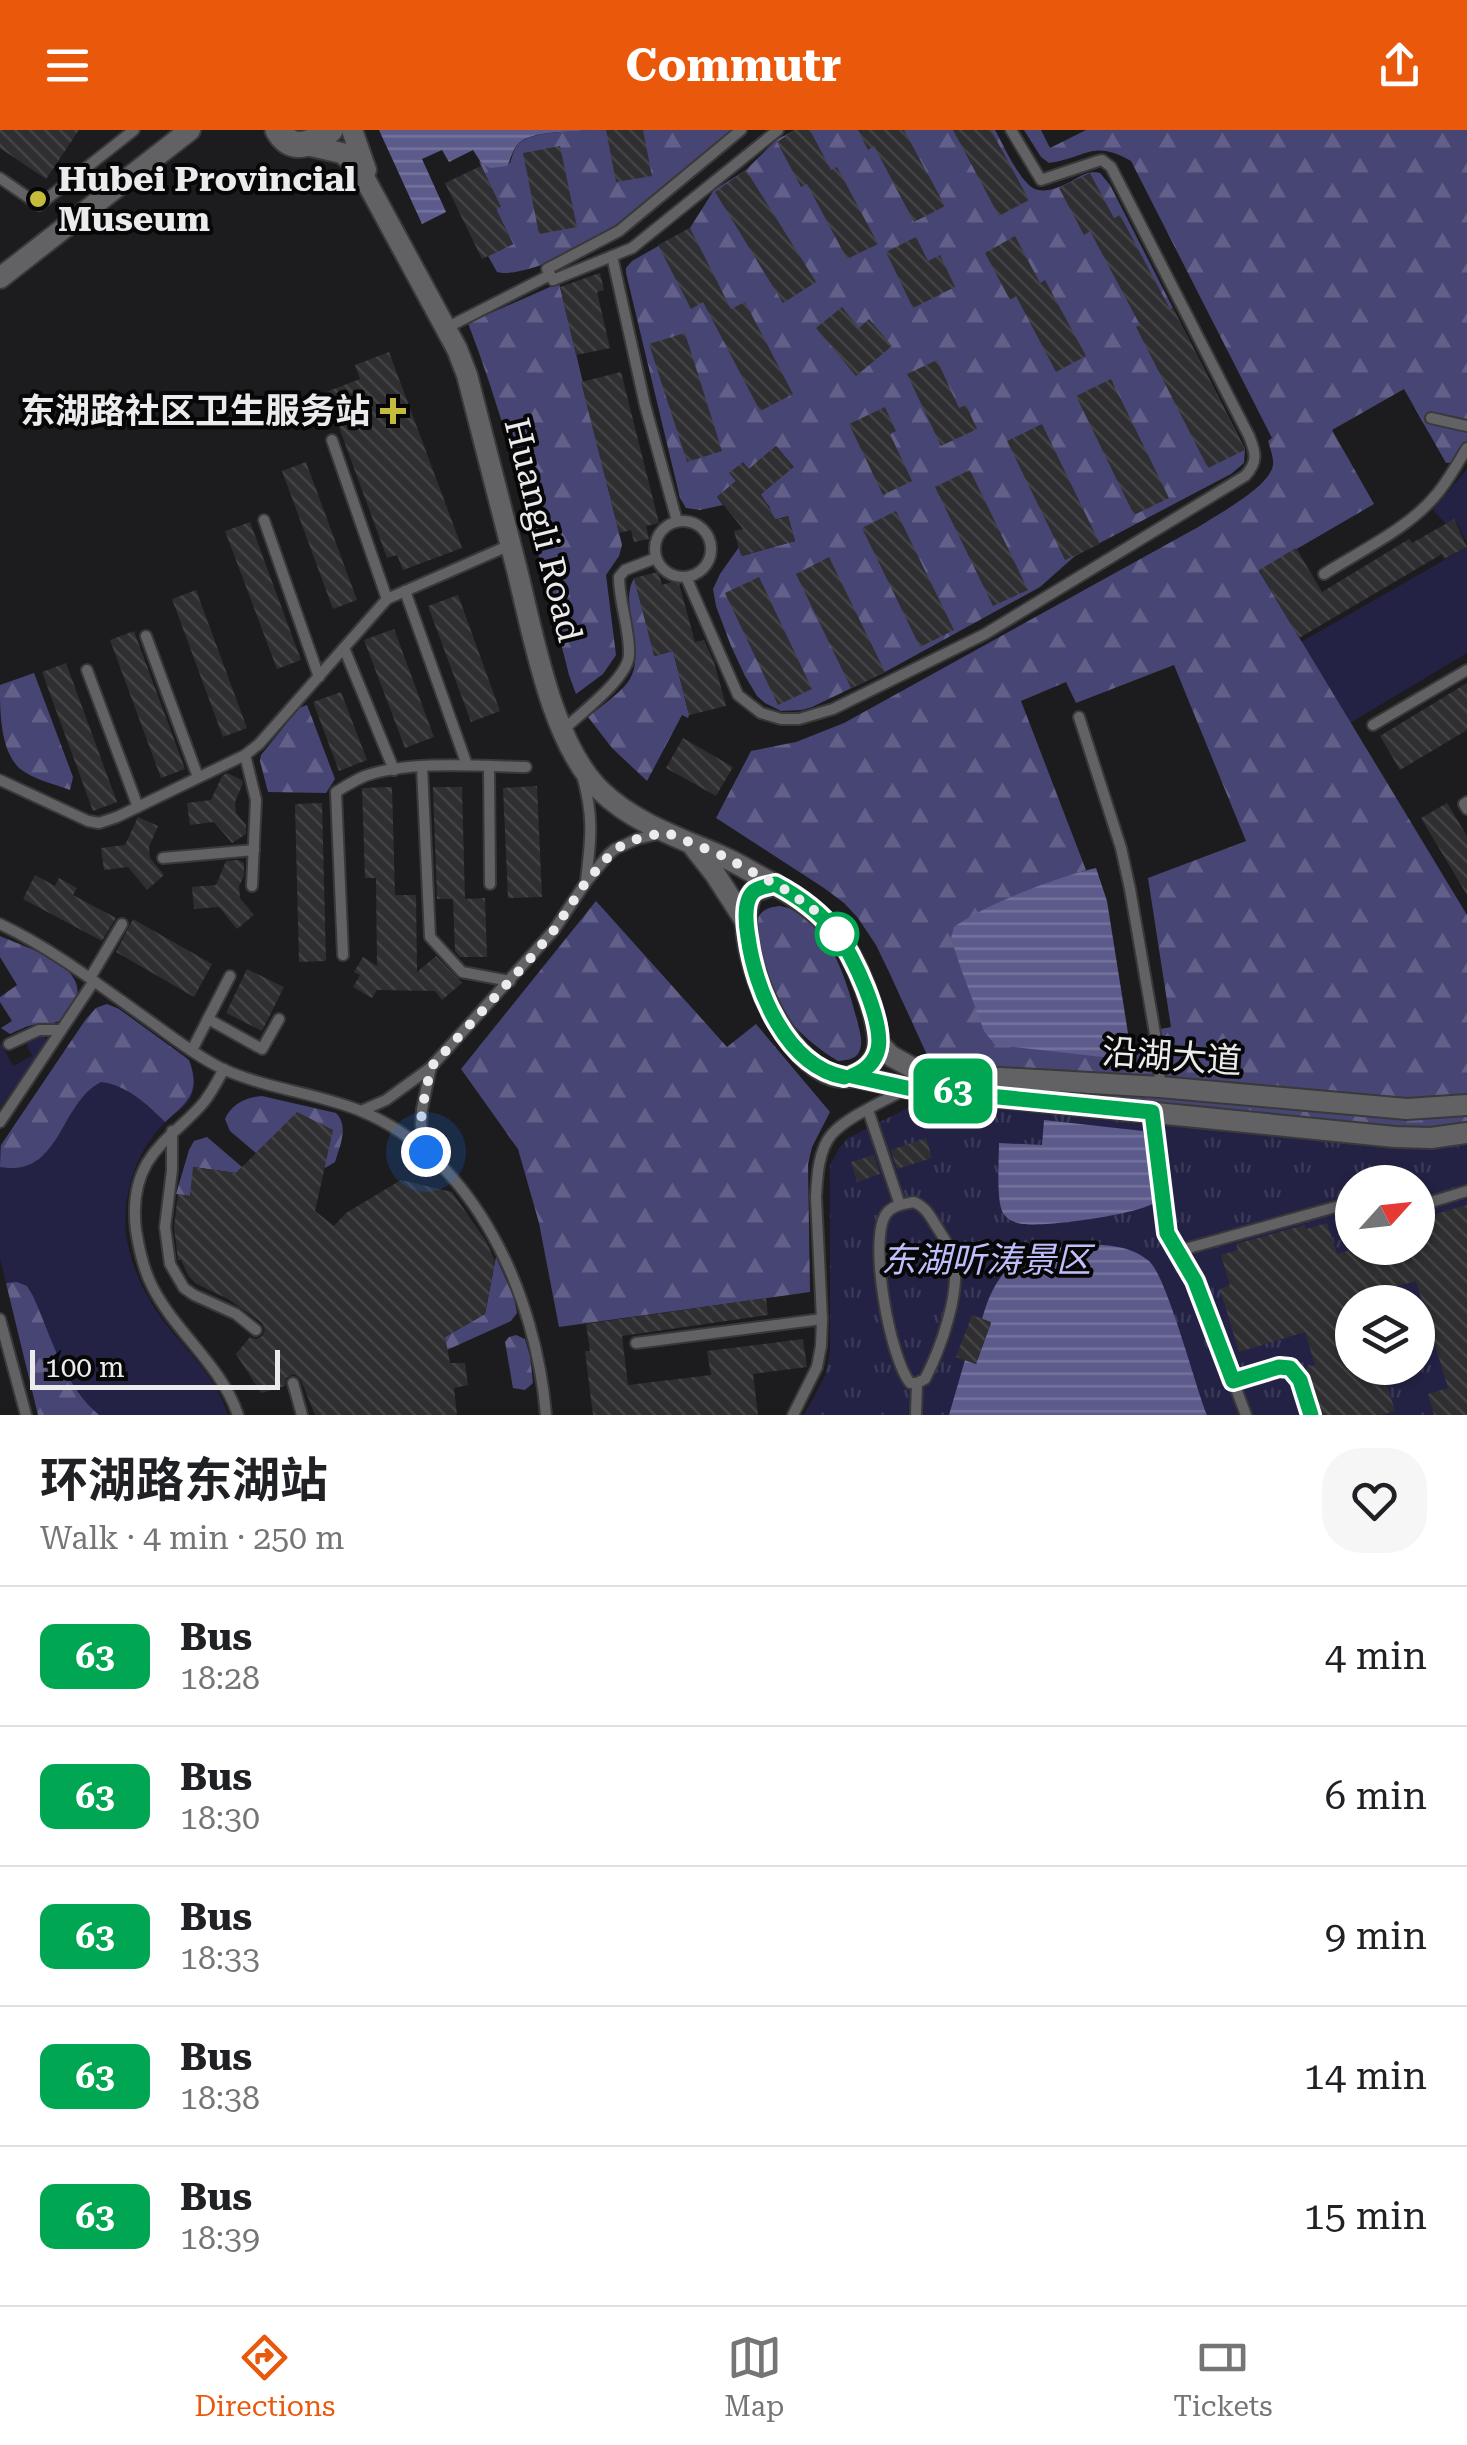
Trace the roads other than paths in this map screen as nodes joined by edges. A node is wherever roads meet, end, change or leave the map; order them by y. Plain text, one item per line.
1 (134, 130) edge
2 (190, 130) edge
3 (278, 130) edge
4 (330, 130) edge
5 (352, 130) edge
6 (741, 130) edge
7 (778, 130) edge
8 (1011, 130) edge
9 (301, 144) junction
10 (0, 178) edge
11 (372, 191) junction
12 (612, 256) junction
13 (550, 274) junction
14 (0, 278) edge
15 (446, 328) junction
16 (1431, 418) dead end
17 (1467, 426) edge
18 (332, 440) dead end
19 (1467, 448) edge
20 (264, 520) dead end
21 (677, 521) junction
22 (511, 545) junction
23 (656, 558) junction
24 (1324, 574) dead end
25 (686, 577) junction
26 (404, 591) junction
27 (387, 599) junction
28 (146, 636) dead end
29 (344, 648) junction
30 (87, 670) dead end
31 (1467, 670) edge
32 (318, 677) junction
33 (1080, 717) dead end
34 (1374, 725) dead end
35 (563, 730) junction
36 (244, 754) junction
37 (577, 761) junction
38 (467, 765) junction
39 (489, 766) junction
40 (526, 767) dead end
41 (422, 768) junction
42 (394, 770) junction
43 (198, 778) junction
44 (0, 780) edge
45 (138, 807) junction
46 (665, 832) junction
47 (691, 844) junction
48 (254, 850) junction
49 (164, 858) dead end
50 (586, 882) junction
51 (490, 884) dead end
52 (775, 884) junction
53 (252, 886) dead end
54 (746, 922) junction
55 (0, 924) edge
56 (122, 924) dead end
57 (343, 955) dead end
58 (230, 976) dead end
59 (92, 979) junction
60 (510, 981) junction
61 (208, 1018) junction
62 (279, 1018) dead end
63 (61, 1030) junction
64 (10, 1044) dead end
65 (880, 1044) junction
66 (192, 1050) junction
67 (431, 1067) junction
68 (224, 1070) junction
69 (852, 1076) junction
70 (1160, 1087) junction
71 (907, 1088) junction
72 (1467, 1105) edge
73 (868, 1110) junction
74 (361, 1111) junction
75 (1152, 1112) junction
76 (0, 1122) edge
77 (172, 1131) junction
78 (1467, 1133) edge
79 (426, 1152) junction
80 (1467, 1191) edge
81 (1435, 1201) edge
82 (900, 1205) junction
83 (1335, 1207) edge
84 (1178, 1252) junction
85 (184, 1288) junction
86 (162, 1303) junction
87 (0, 1319) edge
88 (822, 1319) junction
89 (256, 1330) dead end
90 (636, 1344) dead end
91 (1233, 1381) junction
92 (293, 1383) dead end
93 (918, 1384) junction
94 (26, 1415) edge
95 (238, 1415) edge
96 (302, 1415) edge
97 (546, 1415) edge
98 (793, 1415) edge
99 (916, 1415) edge
100 (1246, 1415) edge
101 (1311, 1415) edge

1 - 10 lane
2 - 14 street
3 - 9 street, Huangli Road
4 - 9 street
5 - 11 street, Huangli Road
6 - 13 lane
7 - 12 lane
8 - 25 lane
9 - 11 street, Huangli Road
11 - 15 street, Huangli Road
12 - 13 lane
12 - 21 lane
13 - 15 lane
15 - 22 street, Huangli Road
16 - 17 lane
18 - 27 lane
19 - 24 lane
20 - 32 lane
21 - 23 lane
21 - 25 lane
22 - 26 lane
22 - 35 street, Huangli Road
23 - 25 lane
23 - 35 lane
26 - 27 lane
26 - 38 lane
27 - 29 lane
28 - 43 lane
29 - 32 lane
29 - 42 lane
30 - 45 lane
31 - 34 lane
32 - 36 lane
33 - 70 lane
35 - 37 street, Huangli Road
36 - 43 lane
36 - 48 lane
37 - 46 street, Huangli Road
37 - 50 lane
38 - 39 lane
38 - 41 lane
39 - 40 lane
39 - 51 lane
41 - 42 lane
41 - 60 lane
42 - 57 lane
43 - 45 lane
44 - 45 lane
46 - 47 street, Huangli Road
46 - 50 lane
47 - 52 street, Huangli Road
47 - 54 street
48 - 49 lane
48 - 53 lane
50 - 60 lane
52 - 54 street
52 - 65 street, Huangli Road
54 - 69 street
55 - 59 lane
56 - 59 lane
58 - 61 lane
59 - 63 lane
59 - 66 lane
60 - 67 lane
61 - 62 lane
61 - 66 lane
63 - 64 lane
63 - 76 lane
65 - 69 street
65 - 70 street, 沿湖大道
66 - 68 lane
67 - 74 lane
67 - 79 lane
68 - 74 lane
68 - 77 lane
69 - 71 street
70 - 72 street, 沿湖大道
71 - 73 lane
71 - 75 street
73 - 82 lane
73 - 88 lane
74 - 79 lane
75 - 78 street
75 - 84 lane
77 - 85 lane
77 - 86 lane
79 - 97 lane
80 - 81 lane
82 - 93 lane
82 - 93 lane
83 - 84 lane
84 - 91 lane
85 - 86 lane
85 - 89 lane
86 - 95 lane
87 - 94 lane
88 - 90 lane
88 - 98 lane
91 - 100 lane
91 - 101 lane
92 - 96 lane
93 - 99 lane

